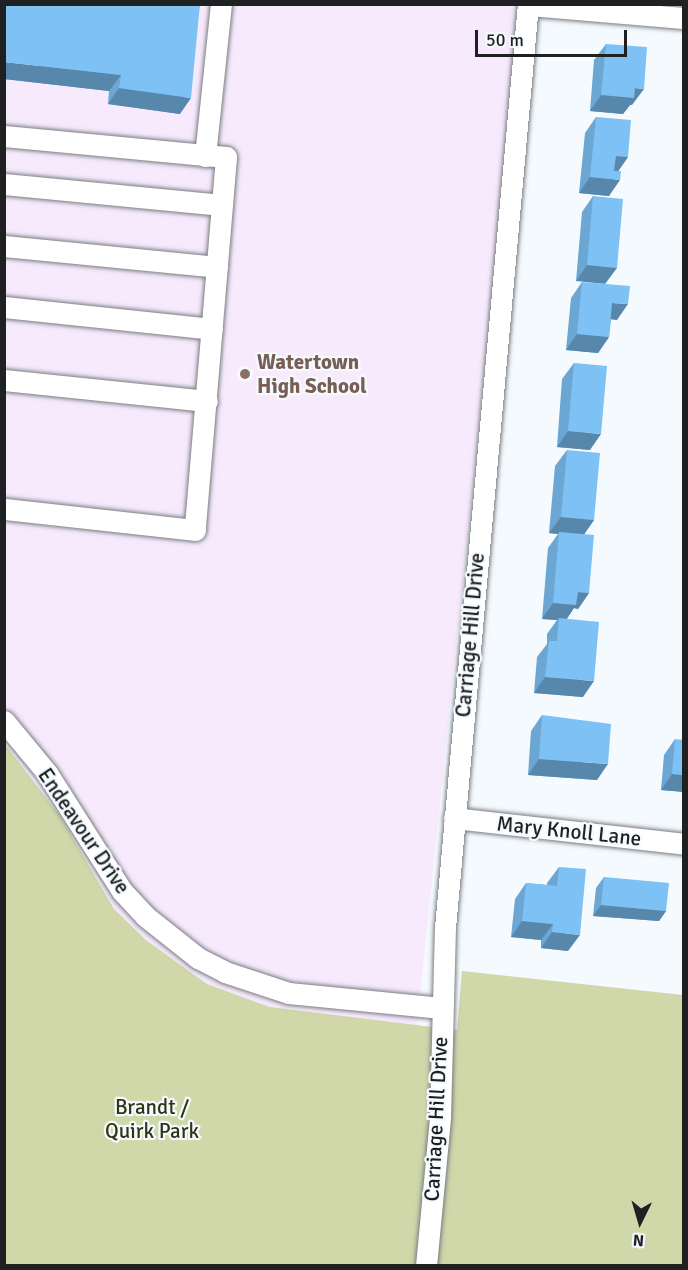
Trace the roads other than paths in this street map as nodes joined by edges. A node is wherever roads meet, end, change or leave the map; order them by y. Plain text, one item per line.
1 (221, 4) edge
2 (528, 5) edge
3 (684, 18) edge
4 (4, 136) edge
5 (205, 156) junction
6 (4, 184) edge
7 (222, 205) junction
8 (4, 246) edge
9 (217, 267) junction
10 (4, 307) edge
11 (212, 329) junction
12 (4, 380) edge
13 (207, 401) junction
14 (4, 509) edge
15 (4, 721) edge
16 (454, 818) junction
17 (684, 844) edge
18 (441, 1008) junction
19 (426, 1266) edge

1 - 5 street
2 - 3 street
2 - 16 street, Carriage Hill Drive
4 - 5 street
5 - 7 street
6 - 7 street
7 - 9 street
8 - 9 street
9 - 11 street
10 - 11 street
11 - 13 street
12 - 13 street
13 - 14 street
15 - 18 street, Endeavour Drive
16 - 17 street, Mary Knoll Lane
16 - 18 street, Carriage Hill Drive
18 - 19 street, Carriage Hill Drive

